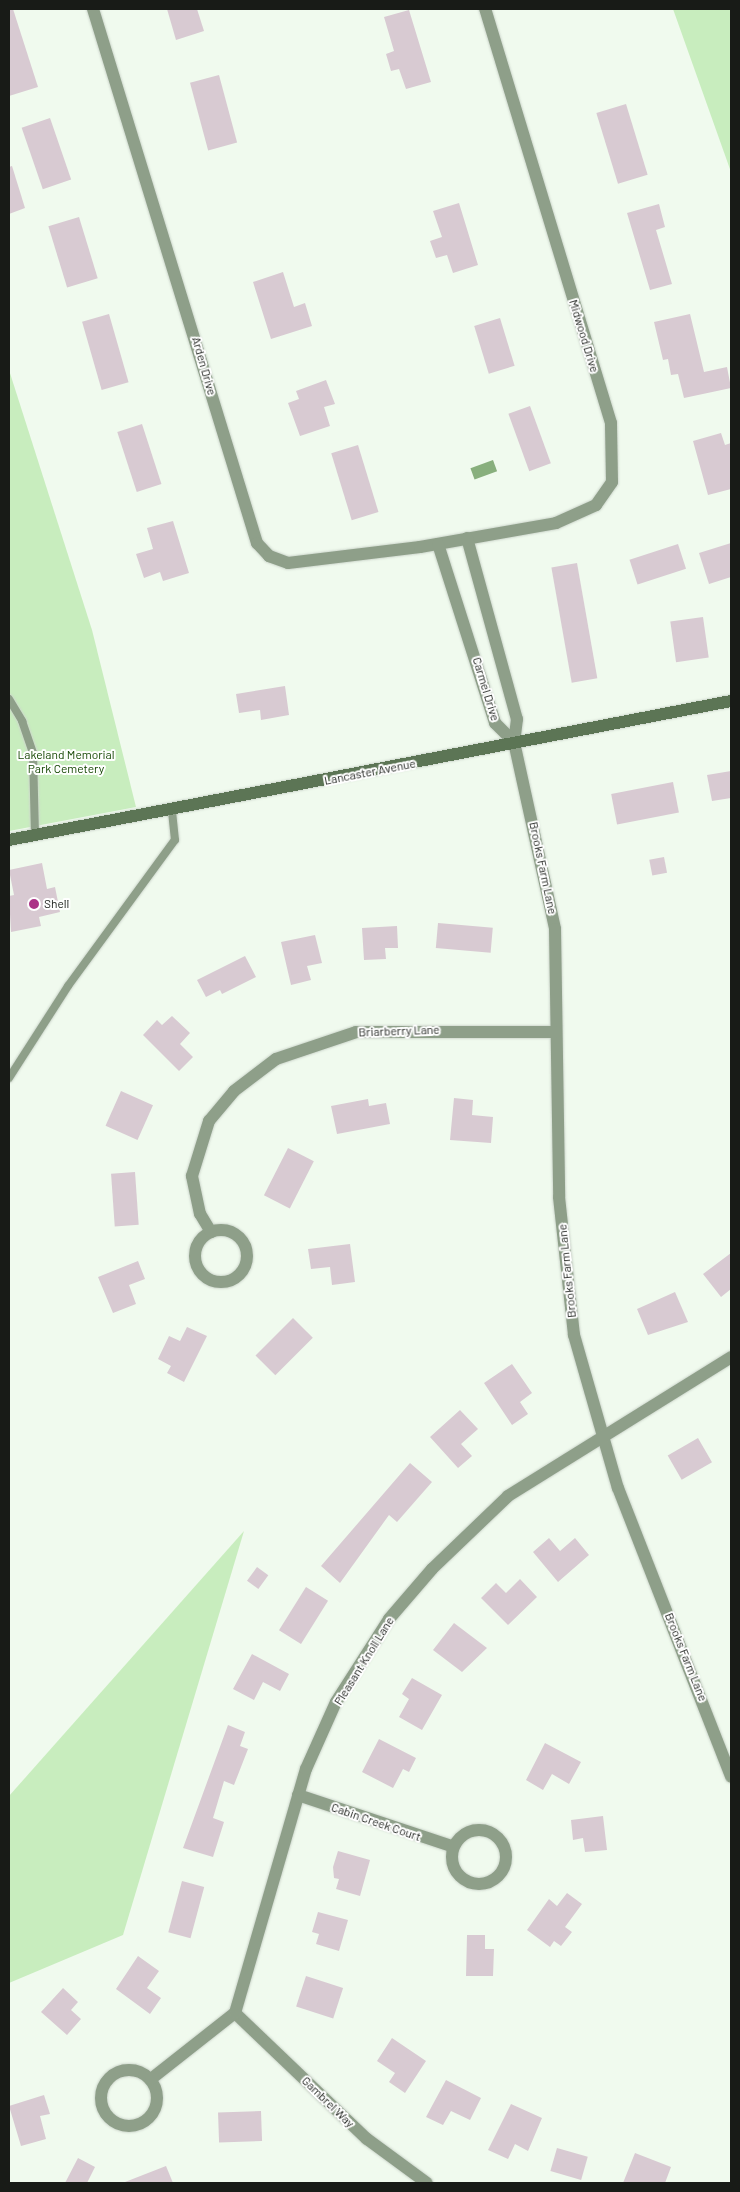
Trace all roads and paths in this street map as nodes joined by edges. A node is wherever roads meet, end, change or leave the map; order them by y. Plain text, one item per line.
1 (93, 9) edge
2 (485, 9) edge
3 (468, 538) junction
4 (438, 544) junction
5 (9, 698) edge
6 (731, 701) edge
7 (11, 704) edge
8 (514, 742) junction
9 (172, 810) junction
10 (35, 834) junction
11 (9, 840) edge
12 (556, 1032) junction
13 (9, 1078) edge
14 (210, 1232) junction
15 (731, 1357) edge
16 (600, 1437) junction
17 (731, 1777) edge
18 (298, 1795) junction
19 (454, 1847) junction
20 (235, 2012) junction
21 (151, 2079) junction
22 (427, 2183) edge

1 - 4 street, Arden Drive
2 - 3 street, Midwood Drive
3 - 4 street, Midwood Drive
3 - 8 street, Carmel Drive
4 - 8 street, Carmel Drive
5 - 7 lane
6 - 8 main road, Lancaster Avenue
7 - 10 lane
8 - 9 main road, Lancaster Avenue
8 - 12 street, Brooks Farm Lane
9 - 10 main road, Lancaster Avenue
9 - 13 lane
10 - 11 main road, Lancaster Avenue
12 - 14 street, Briarberry Lane
12 - 16 street, Brooks Farm Lane
14 - 14 street
15 - 16 street, Pleasant Knoll Lane
16 - 17 street, Brooks Farm Lane
16 - 18 street, Pleasant Knoll Lane
18 - 19 street, Cabin Creek Court
18 - 20 street, Pleasant Knoll Lane
19 - 19 street
20 - 21 street
20 - 22 street, Gambrel Way
21 - 21 street

